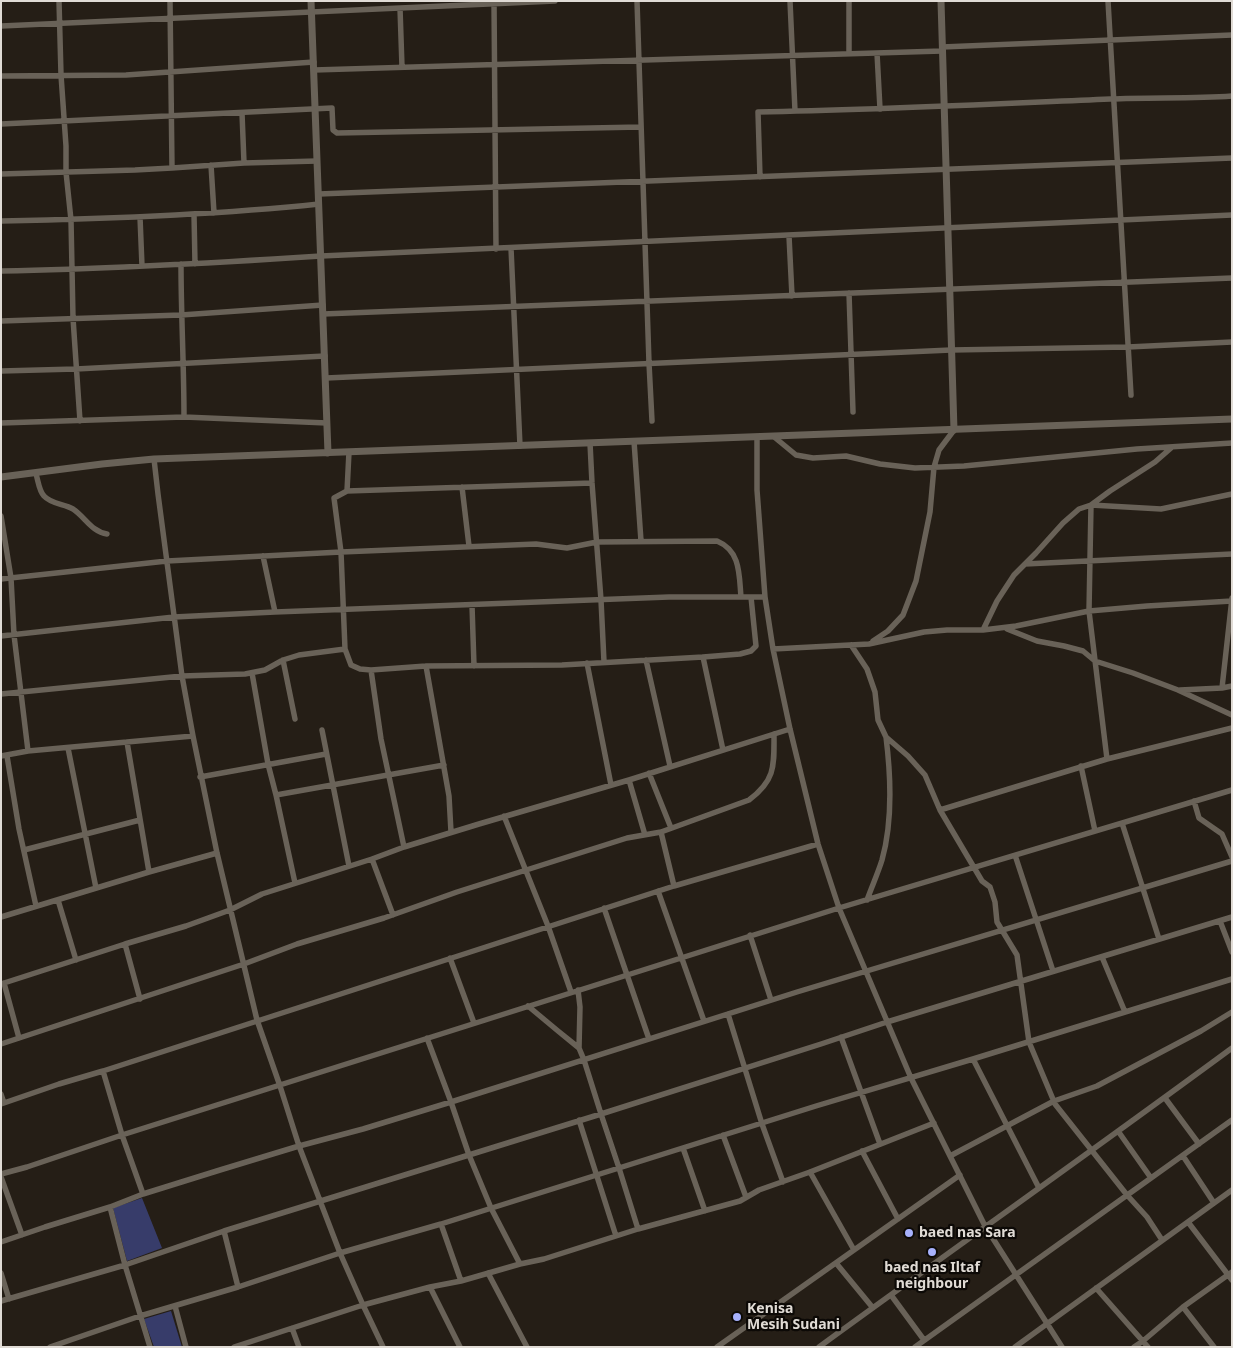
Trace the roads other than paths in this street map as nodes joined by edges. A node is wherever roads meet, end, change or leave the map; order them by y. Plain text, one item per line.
1 (59, 1) edge
2 (170, 1) edge
3 (311, 1) edge
4 (555, 1) edge
5 (637, 1) edge
6 (790, 1) edge
7 (849, 1) edge
8 (940, 1) edge
9 (1108, 1) edge
10 (494, 2) edge
11 (400, 8) junction
12 (312, 11) junction
13 (170, 18) junction
14 (60, 24) junction
15 (1, 26) edge
16 (1232, 35) edge
17 (1110, 40) junction
18 (942, 49) junction
19 (877, 53) junction
20 (849, 54) junction
21 (793, 56) junction
22 (639, 60) junction
23 (494, 64) junction
24 (314, 66) junction
25 (402, 67) junction
26 (170, 72) junction
27 (61, 75) junction
28 (1, 76) edge
29 (1232, 96) edge
30 (1114, 99) junction
31 (944, 106) junction
32 (315, 108) junction
33 (880, 109) junction
34 (795, 112) junction
35 (242, 113) junction
36 (171, 116) junction
37 (63, 122) junction
38 (1, 124) edge
39 (641, 127) junction
40 (495, 130) junction
41 (1232, 158) edge
42 (317, 161) junction
43 (1117, 162) junction
44 (244, 163) junction
45 (211, 165) junction
46 (172, 168) junction
47 (946, 169) junction
48 (66, 172) junction
49 (1, 174) edge
50 (760, 177) junction
51 (643, 182) junction
52 (496, 187) junction
53 (319, 194) junction
54 (319, 204) junction
55 (214, 213) junction
56 (194, 214) junction
57 (1232, 215) edge
58 (140, 217) junction
59 (71, 220) junction
60 (1121, 220) junction
61 (1, 221) edge
62 (948, 228) junction
63 (789, 236) junction
64 (645, 242) junction
65 (511, 248) junction
66 (496, 249) junction
67 (321, 256) junction
68 (181, 264) junction
69 (195, 264) junction
70 (142, 266) junction
71 (72, 269) junction
72 (1, 271) edge
73 (1232, 278) edge
74 (1124, 282) junction
75 (949, 289) junction
76 (849, 293) junction
77 (792, 296) junction
78 (647, 301) junction
79 (323, 306) junction
80 (514, 307) junction
81 (323, 314) junction
82 (181, 315) junction
83 (73, 318) junction
84 (1, 321) edge
85 (1232, 342) edge
86 (1128, 347) junction
87 (951, 350) junction
88 (851, 354) junction
89 (325, 356) junction
90 (184, 363) junction
91 (649, 363) junction
92 (76, 369) junction
93 (516, 369) junction
94 (1, 371) edge
95 (326, 378) junction
96 (1131, 395) dead end
97 (853, 412) dead end
98 (184, 417) junction
99 (1232, 420) edge
100 (80, 421) junction
101 (652, 421) dead end
102 (327, 423) junction
103 (1, 424) edge
104 (954, 430) junction
105 (773, 436) junction
106 (757, 437) junction
107 (634, 442) junction
108 (590, 443) junction
109 (1232, 443) edge
110 (520, 446) junction
111 (1172, 447) junction
112 (349, 452) junction
113 (328, 453) junction
114 (154, 459) junction
115 (934, 467) junction
116 (36, 474) junction
117 (1, 477) edge
118 (592, 483) junction
119 (462, 487) junction
120 (346, 491) junction
121 (1232, 494) edge
122 (1091, 505) junction
123 (1, 516) edge
124 (108, 534) dead end
125 (641, 541) junction
126 (3, 542) edge
127 (597, 542) junction
128 (469, 546) junction
129 (341, 552) junction
130 (1232, 554) edge
131 (263, 556) junction
132 (167, 561) junction
133 (1090, 561) junction
134 (1025, 564) junction
135 (11, 578) junction
136 (1, 580) edge
137 (741, 597) junction
138 (751, 597) junction
139 (764, 597) junction
140 (601, 600) junction
141 (1232, 600) edge
142 (472, 604) junction
143 (343, 609) junction
144 (1089, 611) junction
145 (275, 612) junction
146 (174, 616) junction
147 (1005, 628) junction
148 (983, 630) junction
149 (14, 635) junction
150 (1, 636) edge
151 (869, 644) junction
152 (851, 645) junction
153 (345, 649) junction
154 (773, 649) junction
155 (703, 657) junction
156 (283, 660) junction
157 (646, 660) junction
158 (1095, 661) junction
159 (604, 662) junction
160 (586, 663) junction
161 (426, 666) junction
162 (474, 666) junction
163 (371, 670) junction
164 (252, 673) junction
165 (182, 676) junction
166 (1232, 686) edge
167 (1222, 688) junction
168 (1178, 690) junction
169 (20, 692) junction
170 (1, 694) edge
171 (1232, 715) edge
172 (295, 719) dead end
173 (1232, 728) edge
174 (790, 729) junction
175 (322, 730) dead end
176 (774, 734) junction
177 (193, 736) junction
178 (886, 737) junction
179 (127, 742) junction
180 (68, 748) junction
181 (723, 750) junction
182 (28, 751) junction
183 (326, 754) junction
184 (4, 756) edge
185 (1107, 758) junction
186 (268, 764) junction
187 (444, 765) junction
188 (670, 766) junction
189 (1082, 766) junction
190 (650, 773) junction
191 (389, 774) junction
192 (200, 777) junction
193 (629, 780) junction
194 (332, 785) junction
195 (610, 785) junction
196 (1232, 790) edge
197 (276, 794) junction
198 (1194, 801) junction
199 (940, 810) junction
200 (504, 816) junction
201 (140, 820) junction
202 (1122, 823) junction
203 (671, 828) junction
204 (1096, 831) junction
205 (451, 832) junction
206 (660, 832) junction
207 (85, 835) junction
208 (645, 835) junction
209 (818, 844) junction
210 (404, 847) junction
211 (24, 850) junction
212 (217, 853) junction
213 (1016, 855) junction
214 (1232, 857) edge
215 (372, 859) junction
216 (1232, 861) edge
217 (349, 866) junction
218 (974, 867) junction
219 (525, 871) junction
220 (149, 872) junction
221 (295, 883) junction
222 (674, 886) junction
223 (96, 888) junction
224 (1142, 888) junction
225 (658, 891) junction
226 (58, 900) junction
227 (867, 900) junction
228 (36, 906) junction
229 (604, 908) junction
230 (838, 908) junction
231 (230, 910) junction
232 (393, 915) junction
233 (1, 917) edge
234 (1232, 917) edge
235 (1037, 920) junction
236 (1220, 921) junction
237 (548, 926) junction
238 (1002, 930) junction
239 (750, 936) junction
240 (1159, 939) junction
241 (125, 944) junction
242 (1232, 952) edge
243 (682, 957) junction
244 (1102, 957) junction
245 (450, 958) junction
246 (76, 960) junction
247 (244, 964) junction
248 (1053, 971) junction
249 (865, 972) junction
250 (627, 974) junction
251 (1232, 979) edge
252 (1021, 981) junction
253 (3, 984) edge
254 (578, 990) junction
255 (571, 992) junction
256 (140, 999) junction
257 (771, 1000) junction
258 (528, 1006) junction
259 (1125, 1012) junction
260 (1232, 1012) edge
261 (728, 1014) junction
262 (257, 1020) junction
263 (704, 1021) junction
264 (887, 1022) junction
265 (474, 1023) junction
266 (841, 1037) junction
267 (19, 1038) junction
268 (427, 1038) junction
269 (648, 1039) junction
270 (1029, 1042) junction
271 (1, 1044) edge
272 (579, 1048) junction
273 (1232, 1048) edge
274 (973, 1059) junction
275 (584, 1060) junction
276 (744, 1068) junction
277 (104, 1071) junction
278 (911, 1078) junction
279 (280, 1086) junction
280 (861, 1093) junction
281 (1, 1094) edge
282 (1165, 1098) junction
283 (1054, 1101) junction
284 (451, 1102) junction
285 (3, 1103) edge
286 (601, 1114) junction
287 (579, 1120) junction
288 (1232, 1120) edge
289 (934, 1123) junction
290 (762, 1124) junction
291 (1007, 1126) junction
292 (1118, 1131) junction
293 (122, 1135) junction
294 (723, 1135) junction
295 (880, 1144) junction
296 (1199, 1144) junction
297 (299, 1146) junction
298 (683, 1148) junction
299 (862, 1151) junction
300 (1091, 1151) junction
301 (469, 1155) junction
302 (950, 1156) junction
303 (1183, 1156) junction
304 (620, 1168) junction
305 (810, 1172) junction
306 (960, 1175) junction
307 (1, 1176) edge
308 (597, 1176) junction
309 (1151, 1178) junction
310 (783, 1182) junction
311 (1039, 1188) junction
312 (1232, 1190) edge
313 (143, 1194) junction
314 (1127, 1196) junction
315 (746, 1197) junction
316 (320, 1200) junction
317 (1214, 1203) junction
318 (110, 1207) junction
319 (492, 1208) junction
320 (705, 1211) junction
321 (898, 1219) junction
322 (1188, 1222) junction
323 (441, 1224) junction
324 (985, 1226) junction
325 (638, 1229) junction
326 (224, 1231) junction
327 (22, 1234) junction
328 (616, 1236) junction
329 (1162, 1240) junction
330 (1, 1242) edge
331 (854, 1250) junction
332 (340, 1253) junction
333 (836, 1263) junction
334 (520, 1264) junction
335 (125, 1265) junction
336 (1, 1273) edge
337 (488, 1273) junction
338 (1230, 1275) edge
339 (1016, 1276) junction
340 (461, 1281) junction
341 (238, 1287) junction
342 (430, 1287) junction
343 (1096, 1288) junction
344 (891, 1294) junction
345 (9, 1299) junction
346 (1, 1301) edge
347 (362, 1305) junction
348 (175, 1306) junction
349 (1183, 1307) junction
350 (873, 1308) junction
351 (140, 1316) junction
352 (1047, 1324) junction
353 (292, 1328) junction
354 (924, 1340) junction
355 (1144, 1341) junction
356 (725, 1344) edge
357 (50, 1347) edge
358 (150, 1347) edge
359 (186, 1347) edge
360 (234, 1347) edge
361 (299, 1347) edge
362 (383, 1347) edge
363 (460, 1347) edge
364 (526, 1347) edge
365 (717, 1347) edge
366 (819, 1347) edge
367 (915, 1347) edge
368 (1015, 1347) edge
369 (1062, 1347) edge
370 (1134, 1347) edge
371 (1148, 1347) edge
372 (1214, 1347) edge

1 - 14 street
2 - 13 street
3 - 12 street
4 - 10 street
5 - 22 street
6 - 21 street
7 - 20 street
8 - 18 street
9 - 17 street
10 - 11 street
10 - 23 street
11 - 12 street
11 - 25 street
12 - 13 street
12 - 24 street
13 - 14 street
13 - 26 street
14 - 15 street
14 - 27 street
16 - 17 street
17 - 18 street
17 - 30 street
18 - 19 street
18 - 31 street
19 - 20 street
19 - 33 street
20 - 21 street
21 - 22 street
21 - 34 street
22 - 23 street
22 - 39 street
23 - 25 street
23 - 40 street
24 - 25 street
24 - 26 street
24 - 32 street
26 - 27 street
26 - 36 street
27 - 28 street
27 - 37 street
29 - 30 street
30 - 31 street
30 - 43 street
31 - 33 street
31 - 47 street
32 - 35 street
32 - 40 street
32 - 42 street
33 - 34 street
34 - 50 street
35 - 36 street
35 - 44 street
36 - 37 street
36 - 46 street
37 - 38 street
37 - 48 street
39 - 40 street
39 - 51 street
40 - 52 street
41 - 43 street
42 - 44 street
42 - 53 street
43 - 47 street
43 - 60 street
44 - 45 street
45 - 46 street
45 - 55 street
46 - 48 street
47 - 50 street
47 - 62 street
48 - 49 street
48 - 59 street
50 - 51 street
51 - 52 street
51 - 64 street
52 - 53 street
52 - 66 street
53 - 54 street
54 - 55 street
54 - 67 street
55 - 56 street
56 - 58 street
56 - 69 street
57 - 60 street
58 - 59 street
58 - 70 street
59 - 61 street
59 - 71 street
60 - 62 street
60 - 74 street
62 - 63 street
62 - 75 street
63 - 64 street
63 - 77 street
64 - 65 street
64 - 78 street
65 - 66 street
65 - 80 street
66 - 67 street
67 - 69 street
67 - 79 street
68 - 69 street
68 - 70 street
68 - 82 street
70 - 71 street
71 - 72 street
71 - 83 street
73 - 74 street
74 - 75 street
74 - 86 street
75 - 76 street
75 - 87 street
76 - 77 street
76 - 88 street
77 - 78 street
78 - 80 street
78 - 91 street
79 - 81 street
79 - 82 street
80 - 81 street
80 - 93 street
81 - 89 street
82 - 83 street
82 - 90 street
83 - 84 street
83 - 92 street
85 - 86 street
86 - 87 street
86 - 96 street
87 - 88 street
87 - 104 street
88 - 91 street
88 - 97 street
89 - 90 street
89 - 95 street
90 - 92 street
90 - 98 street
91 - 93 street
91 - 101 street
92 - 94 street
92 - 100 street
93 - 95 street
93 - 110 street
95 - 102 street
98 - 100 street
98 - 102 street
99 - 104 street
100 - 103 street
102 - 113 street
104 - 105 street
104 - 115 street
105 - 106 street
105 - 115 street
106 - 107 street
106 - 139 street
107 - 108 street
107 - 125 street
108 - 110 street
108 - 118 street
109 - 111 street
110 - 112 street
111 - 115 street
111 - 122 street
112 - 113 street
112 - 120 street
113 - 114 street
114 - 116 street
114 - 132 street
115 - 151 street
116 - 117 street
116 - 124 street
118 - 119 street
118 - 127 street
119 - 120 street
119 - 128 street
120 - 129 street
121 - 122 street
122 - 133 street
122 - 134 street
123 - 126 street
125 - 127 street
125 - 137 street
126 - 135 street
127 - 128 street
127 - 140 street
128 - 129 street
129 - 131 street
129 - 143 street
130 - 133 street
131 - 132 street
131 - 145 street
132 - 135 street
132 - 146 street
133 - 134 street
133 - 144 street
134 - 148 street
135 - 136 street
135 - 149 street
137 - 138 street
137 - 140 street
138 - 139 street
138 - 155 street
139 - 154 street
140 - 142 street
140 - 159 street
141 - 144 street
141 - 167 street
142 - 143 street
142 - 162 street
143 - 145 street
143 - 153 street
144 - 147 street
144 - 158 street
145 - 146 street
146 - 149 street
146 - 165 street
147 - 148 street
147 - 158 street
148 - 151 street
149 - 150 street
149 - 169 street
151 - 152 street
152 - 154 street
152 - 178 street
153 - 156 street
153 - 163 street
154 - 174 street
155 - 157 street
155 - 181 street
156 - 164 street
156 - 172 street
157 - 159 street
157 - 188 street
158 - 168 street
158 - 185 street
159 - 160 street
160 - 162 street
160 - 195 street
161 - 162 street
161 - 163 street
161 - 187 street
163 - 191 street
164 - 165 street
164 - 186 street
165 - 169 street
165 - 177 street
166 - 167 street
167 - 168 street
168 - 171 street
169 - 170 street
169 - 182 street
173 - 185 street
174 - 176 street
174 - 209 street
175 - 183 street
176 - 181 street
176 - 203 street
177 - 179 street
177 - 192 street
178 - 199 street
178 - 227 street
179 - 180 street
179 - 201 street
180 - 182 street
180 - 207 street
181 - 188 street
182 - 184 street
183 - 186 street
183 - 194 street
184 - 211 street
185 - 189 street
186 - 192 street
186 - 197 street
187 - 191 street
187 - 205 street
188 - 190 street
189 - 199 street
189 - 204 street
190 - 193 street
190 - 203 street
191 - 194 street
191 - 210 street
192 - 212 street
193 - 195 street
193 - 208 street
194 - 197 street
194 - 217 street
195 - 200 street
196 - 198 street
197 - 221 street
198 - 202 street
198 - 214 street
199 - 218 street
200 - 205 street
200 - 219 street
201 - 207 street
201 - 220 street
202 - 204 street
202 - 224 street
203 - 206 street
204 - 213 street
205 - 210 street
206 - 208 street
206 - 222 street
207 - 211 street
207 - 223 street
208 - 219 street
209 - 222 street
209 - 230 street
210 - 215 street
211 - 228 street
212 - 220 street
212 - 231 street
213 - 218 street
213 - 235 street
215 - 217 street
215 - 232 street
216 - 224 street
217 - 221 street
218 - 227 street
218 - 238 street
219 - 232 street
219 - 237 street
220 - 223 street
221 - 231 street
222 - 225 street
223 - 226 street
224 - 235 street
224 - 240 street
225 - 229 street
225 - 243 street
226 - 228 street
226 - 246 street
227 - 230 street
228 - 233 street
229 - 237 street
229 - 250 street
230 - 239 street
230 - 249 street
231 - 241 street
231 - 247 street
232 - 247 street
234 - 236 street
235 - 238 street
235 - 248 street
236 - 240 street
236 - 242 street
237 - 245 street
237 - 255 street
238 - 249 street
238 - 252 street
239 - 243 street
239 - 257 street
240 - 244 street
241 - 246 street
241 - 256 street
243 - 250 street
243 - 263 street
244 - 248 street
244 - 259 street
245 - 262 street
245 - 265 street
246 - 253 street
247 - 256 street
247 - 262 street
248 - 252 street
249 - 257 street
249 - 264 street
250 - 254 street
250 - 269 street
251 - 259 street
252 - 264 street
252 - 270 street
253 - 267 street
254 - 255 street
254 - 272 street
255 - 258 street
256 - 267 street
257 - 261 street
258 - 265 street
258 - 272 street
259 - 270 street
260 - 283 street
261 - 263 street
261 - 276 street
262 - 277 street
262 - 279 street
263 - 269 street
264 - 266 street
264 - 278 street
265 - 268 street
266 - 276 street
266 - 280 street
267 - 271 street
268 - 279 street
268 - 284 street
269 - 275 street
270 - 274 street
270 - 283 street
272 - 275 street
273 - 282 street
274 - 278 street
274 - 291 street
275 - 284 street
275 - 286 street
276 - 286 street
276 - 290 street
277 - 285 street
277 - 293 street
278 - 280 street
278 - 289 street
279 - 293 street
279 - 297 street
280 - 290 street
280 - 295 street
281 - 285 street
282 - 292 street
282 - 296 street
283 - 291 street
283 - 300 street
284 - 297 street
284 - 301 street
286 - 287 street
286 - 304 street
287 - 301 street
287 - 308 street
288 - 296 street
289 - 295 street
289 - 302 street
290 - 294 street
290 - 310 street
291 - 302 street
291 - 311 street
292 - 300 street
292 - 309 street
293 - 307 street
293 - 313 street
294 - 298 street
294 - 315 street
295 - 299 street
296 - 303 street
297 - 313 street
297 - 316 street
298 - 304 street
298 - 320 street
299 - 305 street
299 - 321 street
300 - 311 street
300 - 314 street
301 - 316 street
301 - 319 street
302 - 306 street
303 - 309 street
303 - 317 street
304 - 308 street
304 - 325 street
305 - 310 street
305 - 331 street
306 - 321 street
306 - 324 street
307 - 327 street
308 - 319 street
308 - 328 street
309 - 314 street
310 - 315 street
311 - 324 street
312 - 317 street
313 - 318 street
314 - 329 street
314 - 339 street
315 - 320 street
316 - 326 street
316 - 332 street
317 - 322 street
318 - 327 street
318 - 335 street
319 - 323 street
319 - 334 street
320 - 325 street
321 - 331 street
322 - 329 street
322 - 338 street
323 - 332 street
323 - 340 street
324 - 339 street
324 - 344 street
325 - 328 street
326 - 335 street
326 - 341 street
327 - 330 street
328 - 334 street
329 - 343 street
331 - 333 street
332 - 341 street
332 - 347 street
333 - 350 street
333 - 356 street
334 - 337 street
335 - 345 street
335 - 351 street
336 - 345 street
337 - 340 street
337 - 364 street
338 - 349 street
339 - 352 street
339 - 354 street
340 - 342 street
341 - 348 street
342 - 347 street
342 - 363 street
343 - 352 street
343 - 355 street
344 - 350 street
344 - 354 street
345 - 346 street
347 - 353 street
347 - 362 street
348 - 351 street
348 - 359 street
349 - 355 street
349 - 372 street
350 - 366 street
351 - 357 street
351 - 358 street
352 - 368 street
352 - 369 street
353 - 360 street
353 - 361 street
354 - 367 street
355 - 370 street
355 - 371 street
356 - 365 street

